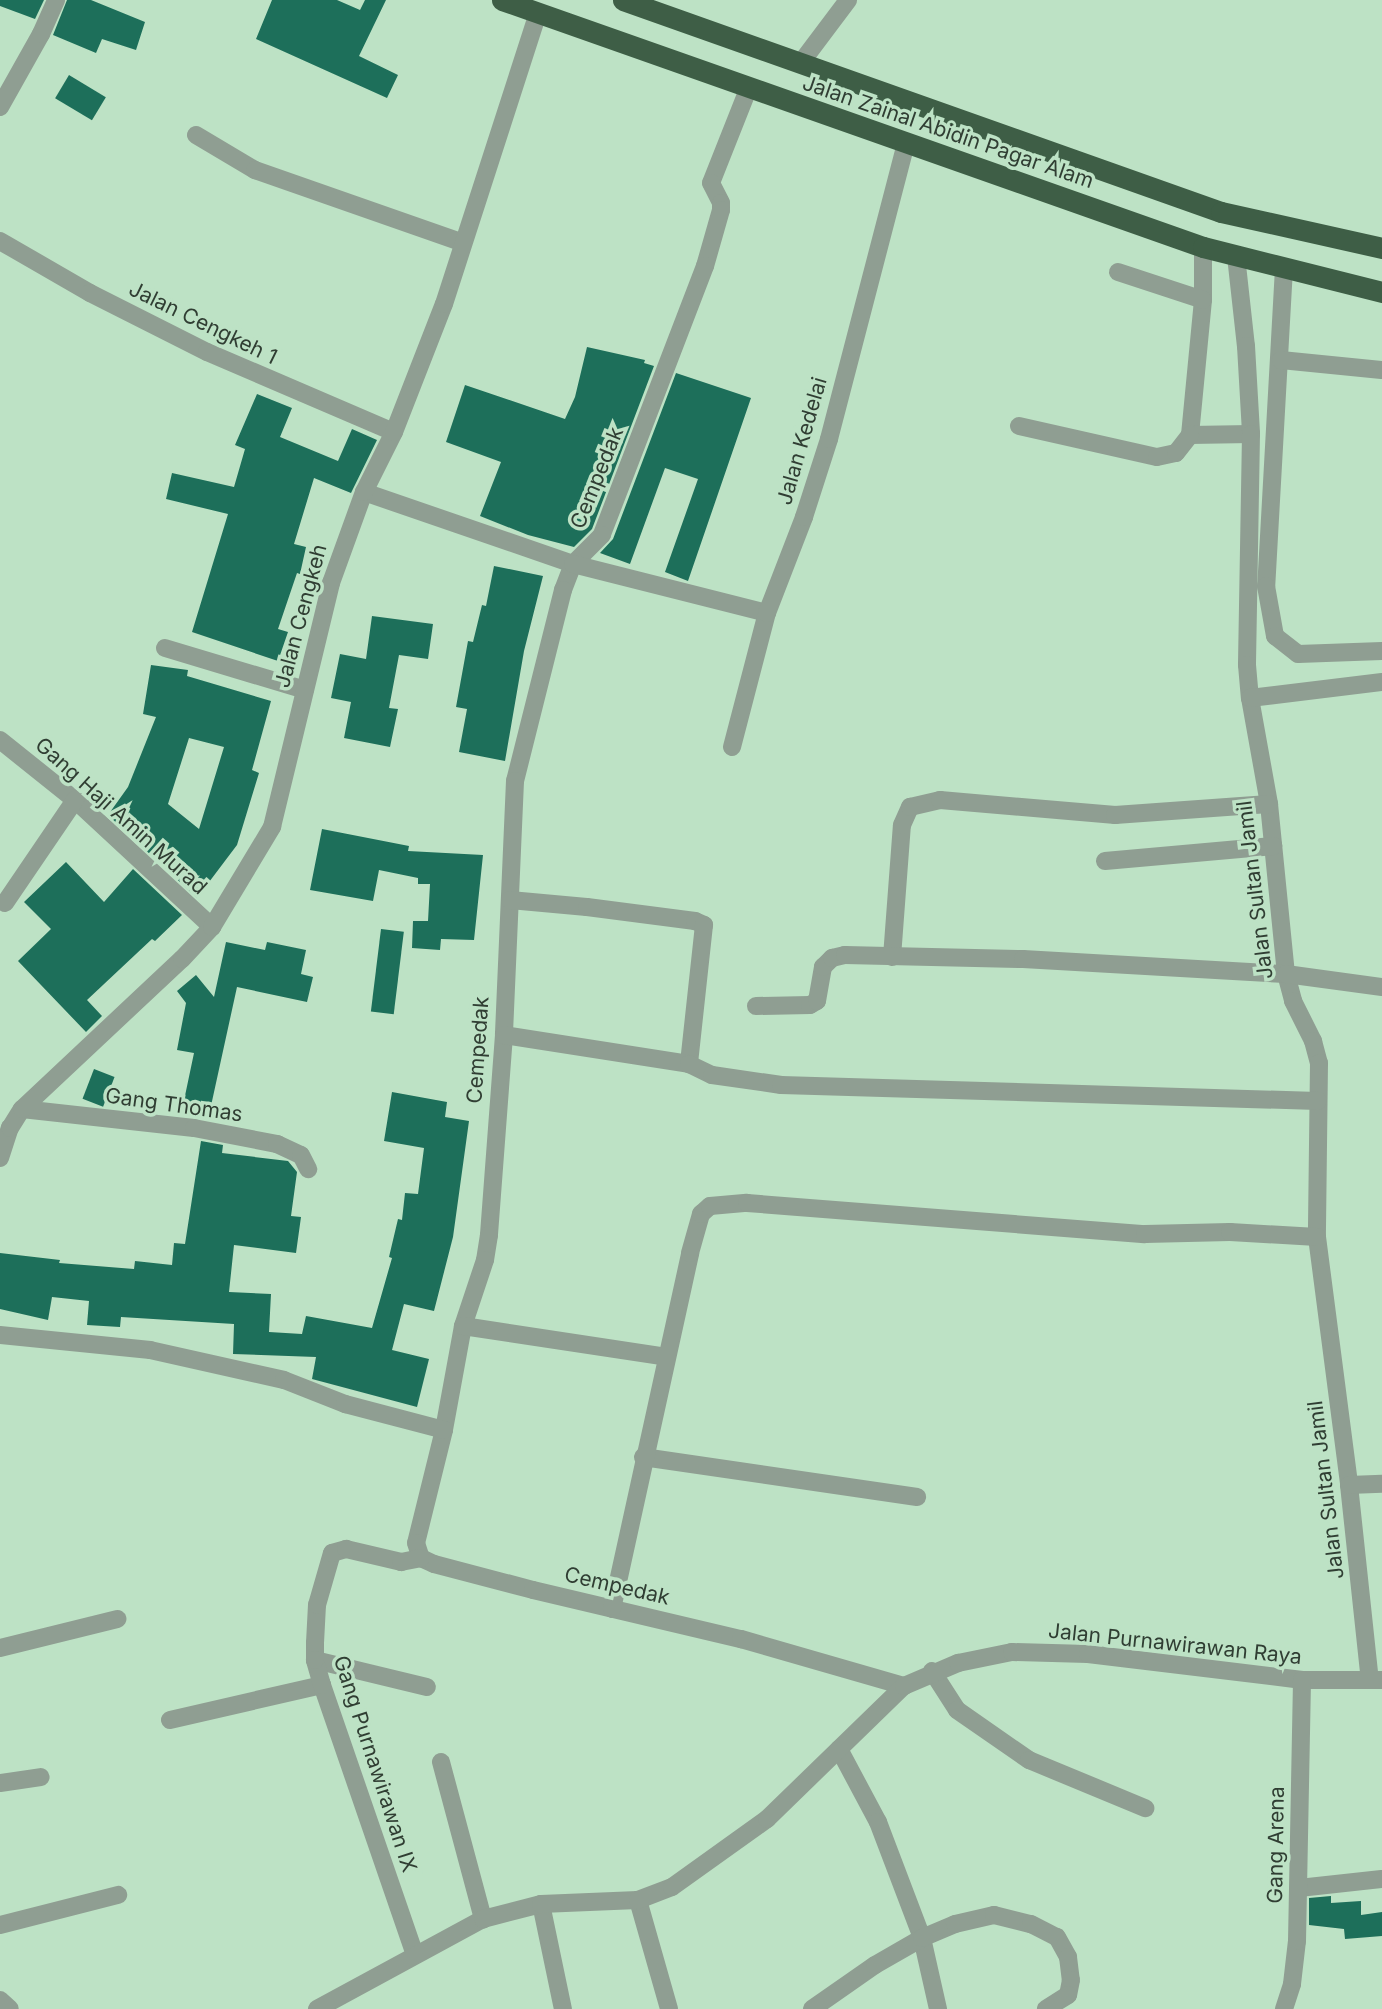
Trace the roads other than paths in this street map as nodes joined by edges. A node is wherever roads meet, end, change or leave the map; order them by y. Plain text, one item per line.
1 (57, 0) edge
2 (502, 0) edge
3 (622, 0) edge
4 (848, 0) edge
5 (646, 4) edge
6 (538, 13) junction
7 (800, 64) junction
8 (749, 87) junction
9 (0, 107) edge
10 (196, 135) dead end
11 (906, 144) junction
12 (461, 242) junction
13 (2, 247) edge
14 (1203, 247) junction
15 (1382, 248) edge
16 (1236, 256) junction
17 (1284, 268) junction
18 (1118, 272) dead end
19 (1382, 292) edge
20 (1203, 300) junction
21 (1281, 360) junction
22 (1382, 370) edge
23 (1019, 426) dead end
24 (394, 432) junction
25 (1251, 434) junction
26 (1190, 435) junction
27 (364, 492) junction
28 (573, 564) junction
29 (767, 613) junction
30 (165, 648) dead end
31 (1382, 651) edge
32 (1382, 682) edge
33 (305, 690) junction
34 (1250, 698) junction
35 (0, 740) edge
36 (732, 747) dead end
37 (75, 800) junction
38 (1269, 804) junction
39 (1273, 846) junction
40 (1105, 861) dead end
41 (510, 900) junction
42 (5, 903) dead end
43 (212, 927) junction
44 (892, 957) junction
45 (1286, 974) junction
46 (1382, 987) edge
47 (756, 1006) dead end
48 (504, 1035) junction
49 (689, 1065) junction
50 (1318, 1101) junction
51 (22, 1109) junction
52 (0, 1158) edge
53 (308, 1169) dead end
54 (1317, 1237) junction
55 (463, 1326) junction
56 (0, 1335) edge
57 (667, 1357) junction
58 (444, 1430) junction
59 (643, 1457) junction
60 (1382, 1484) edge
61 (1349, 1485) junction
62 (917, 1497) dead end
63 (421, 1558) junction
64 (612, 1608) junction
65 (117, 1619) dead end
66 (0, 1648) edge
67 (315, 1660) junction
68 (932, 1671) junction
69 (1376, 1680) edge
70 (1302, 1681) junction
71 (323, 1685) junction
72 (904, 1686) junction
73 (426, 1687) dead end
74 (170, 1720) dead end
75 (839, 1749) junction
76 (442, 1762) dead end
77 (41, 1777) dead end
78 (0, 1783) edge
79 (1145, 1808) dead end
80 (1382, 1879) edge
81 (1298, 1888) junction
82 (118, 1895) dead end
83 (638, 1900) junction
84 (541, 1904) junction
85 (482, 1919) junction
86 (0, 1925) edge
87 (922, 1938) junction
88 (415, 1955) junction
89 (0, 2000) edge
90 (819, 2007) edge
91 (10, 2009) edge
92 (317, 2009) edge
93 (563, 2009) edge
94 (669, 2009) edge
95 (938, 2009) edge
96 (1046, 2009) edge
97 (1284, 2009) edge

1 - 9 street
2 - 6 highway, Jalan Zainal Abidin Pagar Alam
3 - 5 highway, Jalan Zainal Abidin Pagar Alam
4 - 7 street
5 - 7 highway, Jalan Zainal Abidin Pagar Alam
6 - 8 highway, Jalan Zainal Abidin Pagar Alam
6 - 12 street, Jalan Cengkeh
7 - 15 highway, Jalan Zainal Abidin Pagar Alam
8 - 11 highway, Jalan Zainal Abidin Pagar Alam
8 - 28 street, Cempedak
10 - 12 street
11 - 14 highway, Jalan Zainal Abidin Pagar Alam
11 - 29 street, Jalan Kedelai
12 - 24 street, Jalan Cengkeh
13 - 24 street, Jalan Cengkeh 1
14 - 16 highway, Jalan Zainal Abidin Pagar Alam
14 - 20 street
16 - 17 highway, Jalan Zainal Abidin Pagar Alam
16 - 25 street, Jalan Sultan Jamil
17 - 19 highway, Jalan Zainal Abidin Pagar Alam
17 - 21 street
18 - 20 street
20 - 26 street
21 - 22 street
21 - 31 street
23 - 26 street
24 - 27 street, Jalan Cengkeh
25 - 26 street
25 - 34 street, Jalan Sultan Jamil
27 - 28 street
27 - 33 street, Jalan Cengkeh
28 - 29 street
28 - 41 street, Cempedak
29 - 36 street, Jalan Kedelai
30 - 33 street
32 - 34 street
33 - 43 street, Jalan Cengkeh
34 - 38 street, Jalan Sultan Jamil
35 - 37 street, Gang Haji Amin Murad
37 - 42 street
37 - 43 street, Gang Haji Amin Murad
38 - 39 street, Jalan Sultan Jamil
38 - 44 street
39 - 40 street
39 - 45 street, Jalan Sultan Jamil
41 - 48 street, Cempedak
41 - 49 street
43 - 51 street, Jalan Cengkeh
44 - 45 street
44 - 47 street
45 - 46 street
45 - 50 street, Jalan Sultan Jamil
48 - 49 street
48 - 55 street, Cempedak
49 - 50 street
50 - 54 street, Jalan Sultan Jamil
51 - 52 street, Jalan Cengkeh
51 - 53 street, Gang Thomas
54 - 57 street
54 - 61 street, Jalan Sultan Jamil
55 - 57 street
55 - 58 street, Cempedak
56 - 58 street
57 - 59 street
58 - 63 street, Cempedak
59 - 62 street
59 - 64 street
60 - 61 street
61 - 69 street, Jalan Sultan Jamil
63 - 64 street, Cempedak
63 - 67 street, Gang Purnawirawan IX
64 - 72 street, Cempedak
65 - 66 street
67 - 71 street, Gang Purnawirawan IX
67 - 73 street
68 - 70 street, Jalan Purnawirawan Raya
68 - 72 street, Jalan Purnawirawan Raya
68 - 79 street
69 - 70 street, Jalan Purnawirawan Raya
70 - 81 street, Gang Arena
71 - 74 street
71 - 88 street, Gang Purnawirawan IX
72 - 75 street, Jalan Purnawirawan Raya
75 - 83 street, Jalan Purnawirawan Raya
75 - 87 street
76 - 85 street
77 - 78 street
80 - 81 street
81 - 97 street, Gang Arena
82 - 86 street
83 - 84 street, Jalan Purnawirawan Raya
83 - 94 street
84 - 85 street, Jalan Purnawirawan Raya
84 - 93 street
85 - 88 street, Jalan Purnawirawan Raya
87 - 90 street
87 - 95 street
87 - 96 street
88 - 92 street, Jalan Purnawirawan Raya
89 - 91 street

